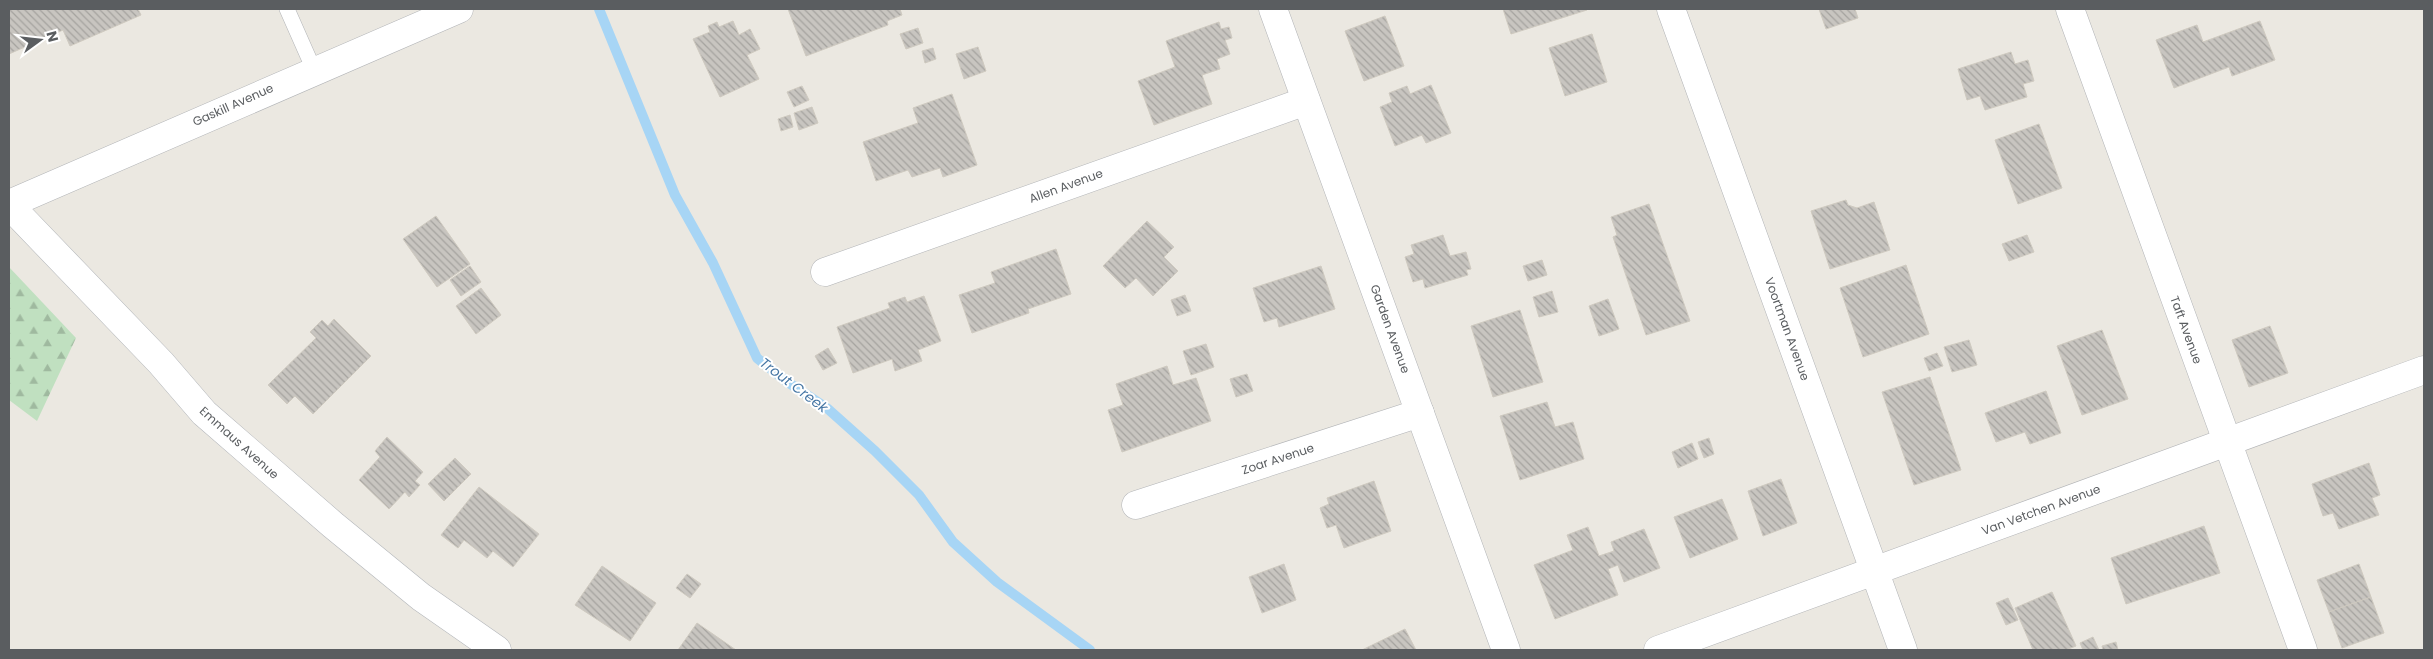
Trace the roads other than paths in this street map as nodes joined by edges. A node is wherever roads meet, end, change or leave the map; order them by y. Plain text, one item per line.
1 (287, 9) edge
2 (458, 9) edge
3 (1273, 9) edge
4 (1671, 9) edge
5 (2070, 9) edge
6 (314, 70) junction
7 (1306, 100) junction
8 (9, 204) edge
9 (825, 272) dead end
10 (2424, 370) edge
11 (1420, 413) junction
12 (2226, 442) junction
13 (1136, 504) dead end
14 (1874, 571) junction
15 (497, 650) edge
16 (1506, 650) edge
17 (1658, 650) edge
18 (1903, 650) edge
19 (2303, 650) edge

1 - 6 lane
2 - 6 street, Gaskill Avenue
3 - 7 street, Garden Avenue
4 - 14 street, Voortman Avenue
5 - 12 street, Taft Avenue
6 - 8 street, Gaskill Avenue
7 - 9 street, Allen Avenue
7 - 11 street, Garden Avenue
8 - 15 street, Emmaus Avenue
10 - 12 street, Van Vetchen Avenue
11 - 13 street, Zoar Avenue
11 - 16 street, Garden Avenue
12 - 14 street, Van Vetchen Avenue
12 - 19 street, Taft Avenue
14 - 17 street, Van Vetchen Avenue
14 - 18 street, Voortman Avenue

